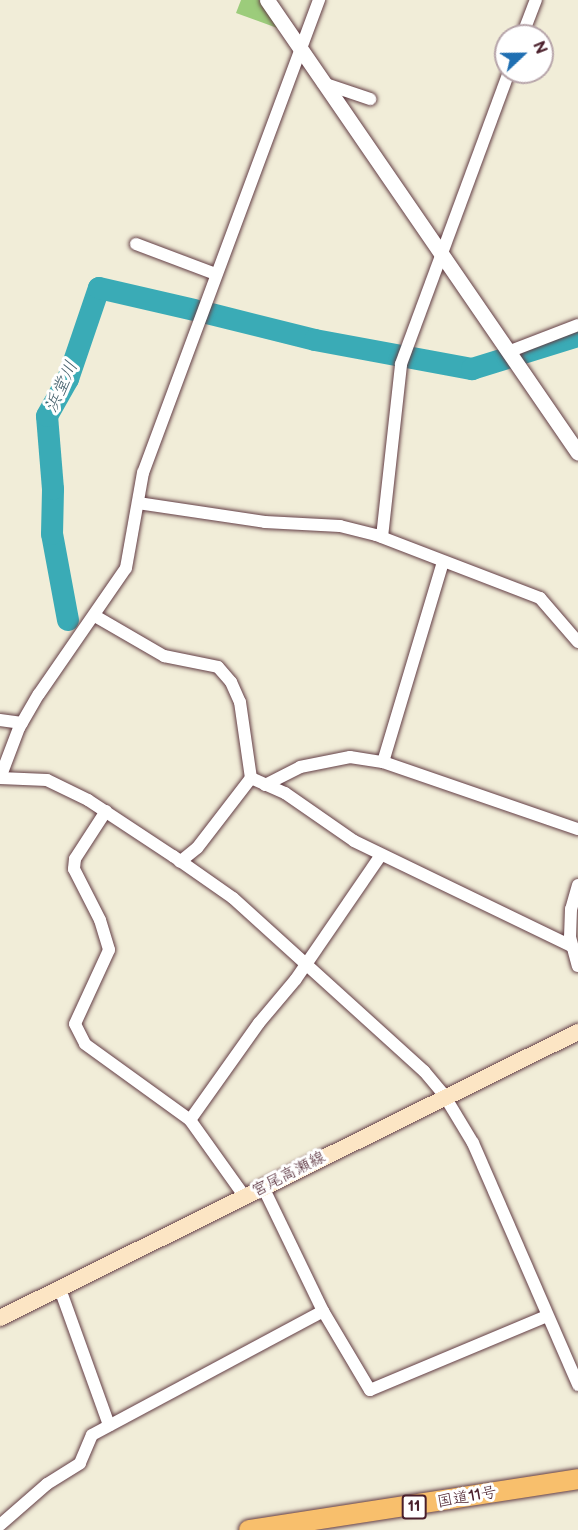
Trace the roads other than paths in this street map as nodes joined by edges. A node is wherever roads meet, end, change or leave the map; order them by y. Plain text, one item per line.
1 (267, 0) edge
2 (319, 0) edge
3 (536, 0) edge
4 (527, 24) edge
5 (301, 49) junction
6 (323, 83) junction
7 (505, 84) edge
8 (370, 99) dead end
9 (136, 244) dead end
10 (442, 256) junction
11 (216, 274) junction
12 (578, 326) edge
13 (511, 356) junction
14 (578, 453) edge
15 (138, 503) junction
16 (382, 537) junction
17 (443, 562) junction
18 (95, 616) junction
19 (578, 642) edge
20 (0, 720) edge
21 (22, 723) junction
22 (383, 762) junction
23 (0, 778) edge
24 (251, 778) junction
25 (265, 785) junction
26 (106, 811) junction
27 (578, 830) edge
28 (381, 855) junction
29 (180, 861) junction
30 (578, 885) edge
31 (571, 946) junction
32 (306, 964) junction
33 (578, 966) edge
34 (578, 1032) edge
35 (444, 1095) junction
36 (190, 1120) junction
37 (264, 1189) junction
38 (244, 1197) junction
39 (60, 1289) junction
40 (323, 1311) junction
41 (547, 1316) junction
42 (0, 1318) edge
43 (578, 1385) edge
44 (109, 1425) junction
45 (578, 1479) edge
46 (0, 1525) edge
47 (249, 1530) edge

1 - 5 street
2 - 5 street
3 - 4 street
5 - 6 street
5 - 11 street
6 - 8 street
6 - 10 street
7 - 10 street
9 - 11 street
10 - 13 street
10 - 16 street
11 - 15 street
12 - 13 street
13 - 14 street
15 - 16 street
15 - 18 street
16 - 17 street
17 - 19 street
17 - 22 street
18 - 21 street
18 - 24 street
20 - 21 street
21 - 23 street
22 - 25 street
22 - 27 street
23 - 26 street
24 - 25 street
24 - 29 street
25 - 28 street
26 - 29 street
26 - 36 street
28 - 31 street
28 - 32 street
29 - 32 street
30 - 31 street
31 - 33 street
32 - 35 street
32 - 36 street
34 - 35 main road, 宮尾高瀬線
35 - 37 main road, 宮尾高瀬線
35 - 41 street
36 - 38 street
37 - 38 main road, 宮尾高瀬線
37 - 40 street
38 - 39 main road, 宮尾高瀬線
39 - 42 main road, 宮尾高瀬線
39 - 44 street
40 - 41 street
40 - 44 street
41 - 43 street
44 - 46 street
45 - 47 highway, 国道11号 / 11

